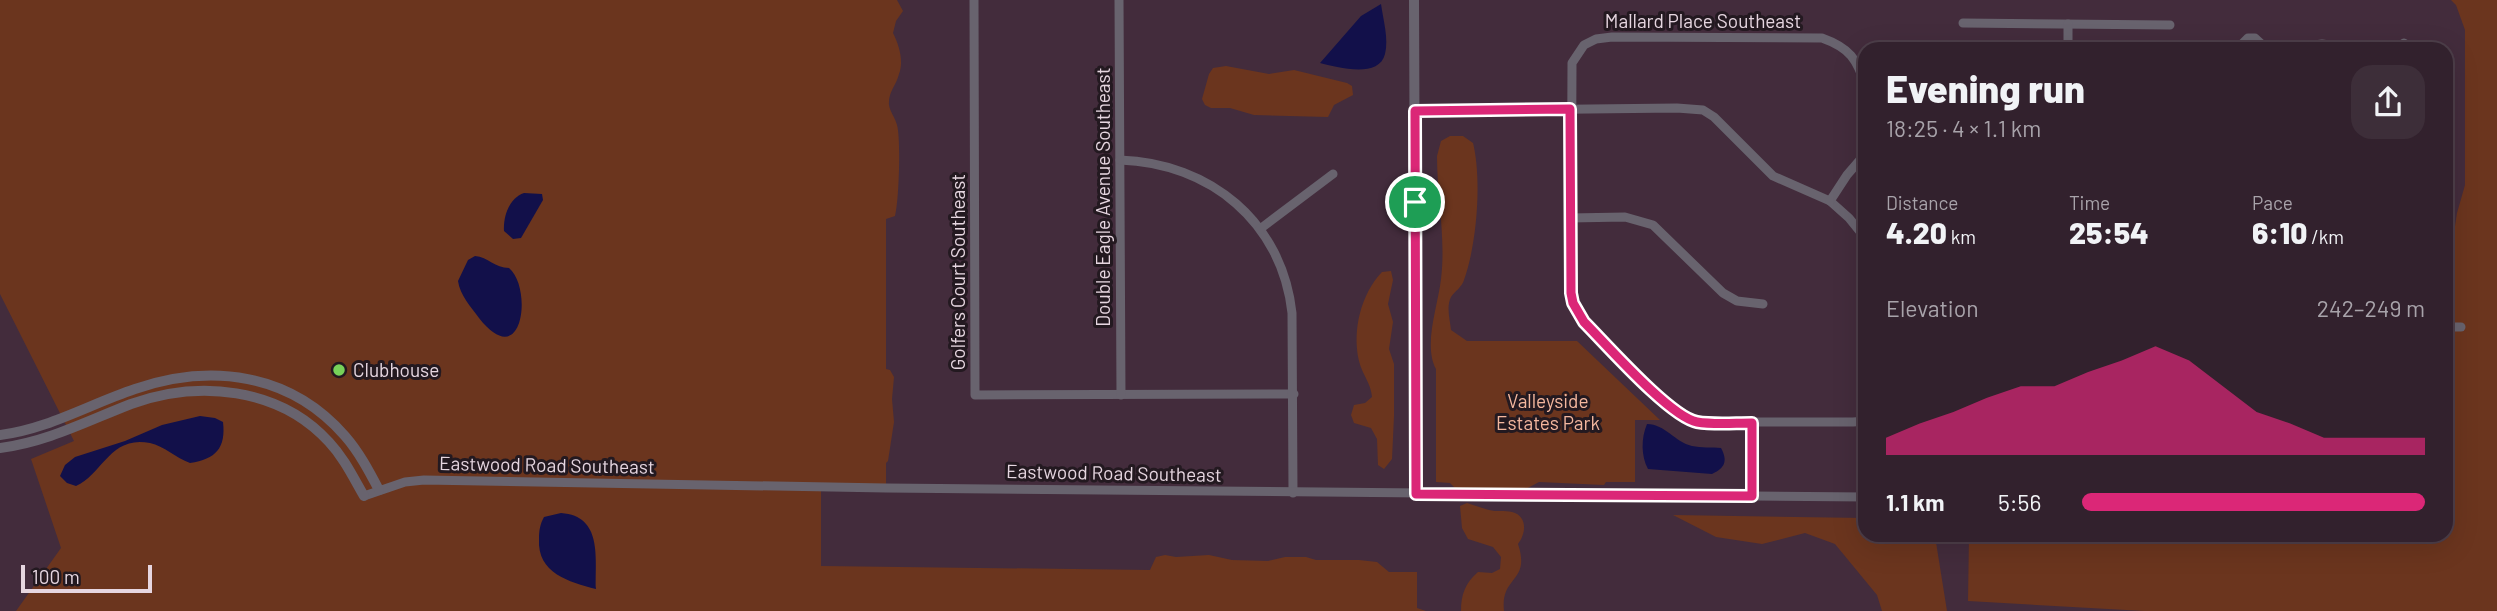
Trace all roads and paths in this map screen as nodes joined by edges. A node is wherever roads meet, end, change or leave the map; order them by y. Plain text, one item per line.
1 (974, 0) edge
2 (1119, 0) edge
3 (1414, 0) edge
4 (1963, 23) dead end
5 (2068, 24) junction
6 (2170, 25) dead end
7 (2068, 42) edge
8 (2245, 42) edge
9 (2259, 42) edge
10 (1858, 68) edge
11 (1570, 109) junction
12 (1415, 111) junction
13 (1120, 160) junction
14 (1858, 162) edge
15 (1333, 174) dead end
16 (1830, 201) junction
17 (1570, 218) junction
18 (1261, 229) junction
19 (1858, 229) edge
20 (1763, 304) dead end
21 (2453, 327) edge
22 (2461, 327) dead end
23 (1294, 394) junction
24 (1121, 395) junction
25 (1858, 421) edge
26 (1752, 423) junction
27 (0, 435) edge
28 (0, 448) edge
29 (379, 490) junction
30 (1293, 493) junction
31 (1416, 494) junction
32 (364, 496) joint
33 (1752, 496) junction
34 (1858, 497) edge

1 - 24 street, Golfers Court Southeast
2 - 13 street, Double Eagle Avenue Southeast
3 - 12 street
4 - 5 street
5 - 6 street
5 - 7 street
8 - 9 street
10 - 11 street, Mallard Place Southeast
11 - 12 street
11 - 16 street
11 - 17 street
12 - 31 street
13 - 18 street
13 - 24 street, Double Eagle Avenue Southeast
14 - 16 street
15 - 18 street
16 - 19 street
17 - 20 street
17 - 26 street
18 - 23 street
21 - 22 street
23 - 24 street, Golfers Court Southeast
23 - 30 street
25 - 26 street
26 - 33 street
27 - 29 street
28 - 32 street
29 - 30 street, Eastwood Road Southeast
29 - 32 street, Eastwood Road Southeast
30 - 31 street, Eastwood Road Southeast
31 - 33 street, Eastwood Road Southeast
33 - 34 street, Eastwood Road Southeast

